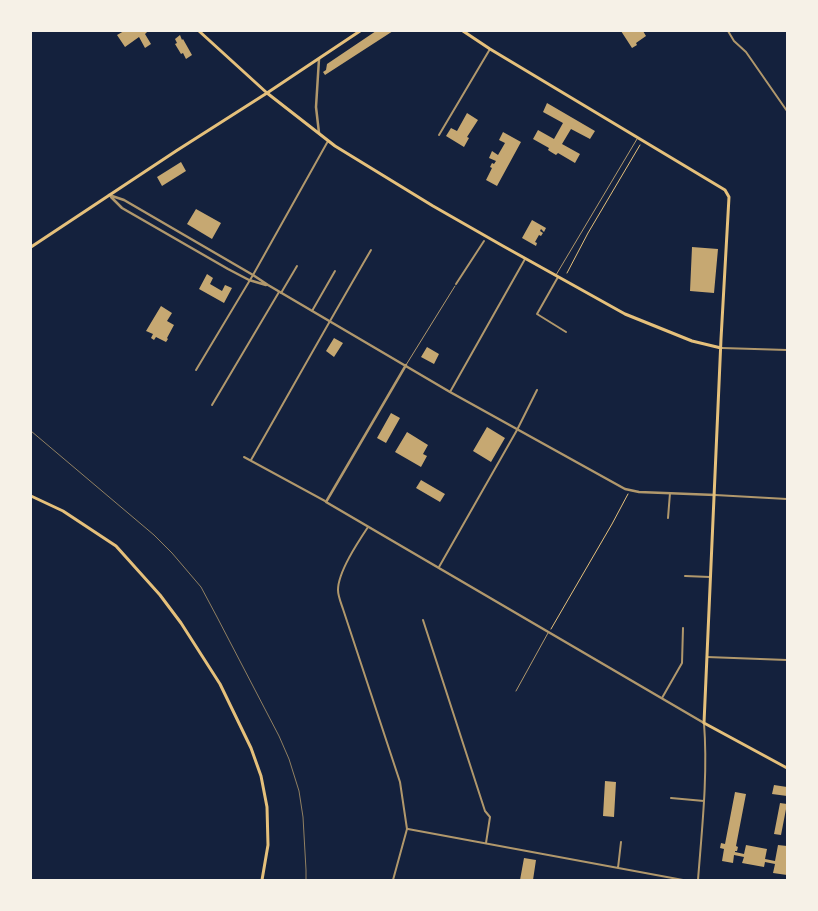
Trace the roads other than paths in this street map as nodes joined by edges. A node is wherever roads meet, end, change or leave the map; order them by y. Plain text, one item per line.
1 (199, 31) edge
2 (360, 31) edge
3 (463, 31) edge
4 (728, 31) edge
5 (490, 49) junction
6 (319, 59) junction
7 (266, 93) junction
8 (787, 111) edge
9 (439, 134) dead end
10 (321, 135) junction
11 (638, 138) junction
12 (328, 141) junction
13 (109, 195) junction
14 (120, 199) junction
15 (118, 204) junction
16 (484, 241) dead end
17 (31, 247) edge
18 (371, 250) dead end
19 (526, 259) junction
20 (297, 266) dead end
21 (335, 271) dead end
22 (254, 275) junction
23 (557, 276) junction
24 (249, 280) junction
25 (456, 284) joint
26 (268, 285) junction
27 (280, 293) junction
28 (312, 311) junction
29 (329, 321) junction
30 (566, 332) dead end
31 (721, 348) junction
32 (787, 350) edge
33 (406, 366) junction
34 (196, 370) dead end
35 (537, 390) dead end
36 (450, 392) junction
37 (212, 405) dead end
38 (517, 430) junction
39 (244, 457) dead end
40 (251, 460) junction
41 (670, 493) junction
42 (714, 495) junction
43 (31, 496) edge
44 (787, 500) edge
45 (326, 502) junction
46 (668, 518) dead end
47 (368, 527) junction
48 (438, 567) junction
49 (684, 576) dead end
50 (711, 577) junction
51 (423, 620) dead end
52 (683, 628) dead end
53 (549, 632) junction
54 (707, 657) junction
55 (787, 660) edge
56 (516, 691) dead end
57 (662, 698) junction
58 (704, 723) junction
59 (787, 768) edge
60 (671, 798) dead end
61 (704, 801) junction
62 (407, 829) junction
63 (621, 842) dead end
64 (486, 843) junction
65 (618, 868) junction
66 (262, 880) edge
67 (393, 880) edge
68 (683, 880) edge
69 (698, 880) edge

1 - 7 main road
2 - 6 main road
3 - 5 main road
4 - 8 street
5 - 9 street
5 - 11 main road
6 - 7 main road
6 - 10 street
7 - 10 main road
7 - 13 main road
10 - 12 main road
11 - 23 lane
11 - 31 main road
12 - 19 main road
12 - 22 street
13 - 14 street
13 - 15 street
13 - 17 main road
14 - 15 street
14 - 22 street
15 - 24 street
16 - 25 street
18 - 29 street
19 - 23 main road
19 - 36 street
20 - 27 street
21 - 28 street
22 - 24 street
22 - 26 street
23 - 30 street
23 - 31 main road
24 - 26 street
24 - 34 street
25 - 33 lane
26 - 27 street
27 - 28 street
27 - 37 street
28 - 29 street
29 - 33 street
29 - 40 street
31 - 32 street
31 - 42 main road
33 - 36 street
33 - 45 street
35 - 38 street
36 - 38 street
38 - 41 street
38 - 48 street
39 - 40 street
40 - 45 street
41 - 42 street
41 - 46 street
42 - 44 street
42 - 50 main road
43 - 66 main road
45 - 47 street
47 - 48 street
47 - 62 street
48 - 53 street
49 - 50 street
50 - 54 main road
51 - 64 street
52 - 57 street
53 - 56 lane
53 - 57 street
54 - 55 street
54 - 58 main road
57 - 58 street
58 - 59 main road
58 - 61 street
60 - 61 street
61 - 69 street
62 - 64 street
62 - 67 street
63 - 65 street
64 - 65 street
65 - 68 street

